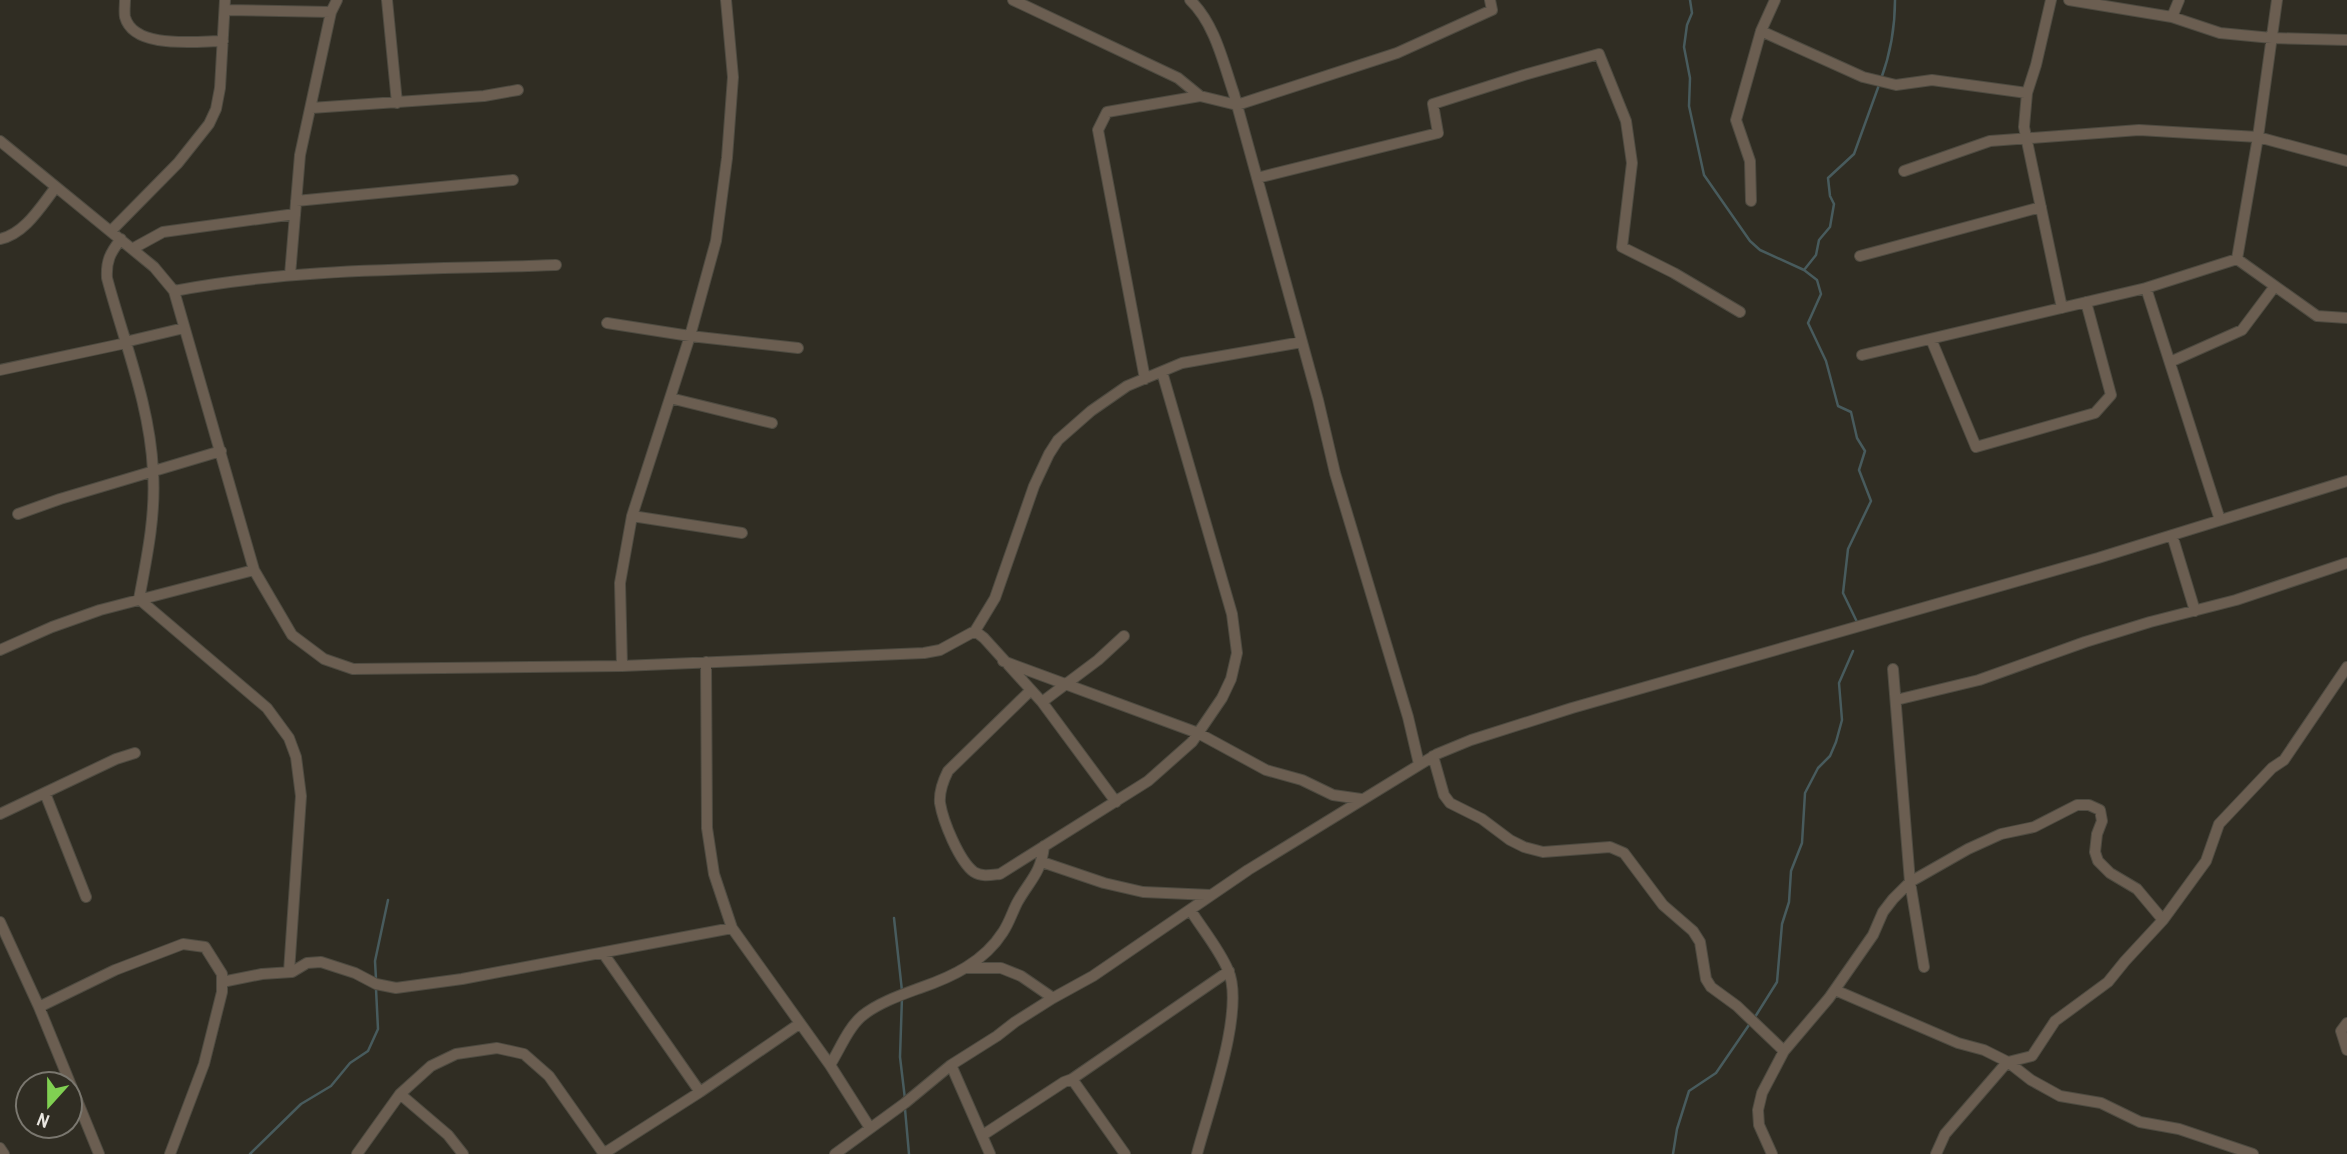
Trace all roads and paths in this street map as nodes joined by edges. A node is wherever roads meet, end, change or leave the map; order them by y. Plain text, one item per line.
1 (125, 0) edge
2 (337, 0) edge
3 (387, 0) edge
4 (726, 0) edge
5 (1013, 0) edge
6 (1191, 0) edge
7 (1490, 0) edge
8 (1775, 0) edge
9 (2052, 0) edge
10 (2068, 0) edge
11 (2179, 0) edge
12 (2277, 0) edge
13 (2097, 3) edge
14 (225, 5) edge
15 (331, 12) junction
16 (2172, 17) junction
17 (1761, 31) junction
18 (2272, 38) junction
19 (2347, 40) edge
20 (223, 41) junction
21 (518, 90) dead end
22 (2027, 93) junction
23 (1200, 96) junction
24 (397, 103) junction
25 (1237, 105) junction
26 (311, 108) junction
27 (2258, 137) junction
28 (2026, 138) junction
29 (0, 141) edge
30 (2347, 161) edge
31 (1904, 171) dead end
32 (1257, 178) junction
33 (513, 180) dead end
34 (56, 187) junction
35 (296, 201) junction
36 (1751, 201) dead end
37 (2041, 207) junction
38 (295, 214) junction
39 (111, 231) junction
40 (0, 239) edge
41 (121, 239) junction
42 (132, 248) junction
43 (1860, 256) dead end
44 (2237, 259) junction
45 (555, 265) dead end
46 (290, 275) junction
47 (2275, 286) junction
48 (2146, 288) junction
49 (174, 291) junction
50 (2086, 302) junction
51 (2062, 308) junction
52 (1740, 312) dead end
53 (2347, 318) edge
54 (607, 323) dead end
55 (184, 328) junction
56 (690, 336) junction
57 (1931, 339) junction
58 (1302, 342) junction
59 (125, 343) junction
60 (798, 348) dead end
61 (1862, 355) dead end
62 (2170, 362) junction
63 (0, 370) edge
64 (1162, 372) junction
65 (1145, 379) junction
66 (670, 398) junction
67 (772, 423) dead end
68 (221, 451) junction
69 (153, 473) junction
70 (2347, 481) edge
71 (18, 514) dead end
72 (632, 516) junction
73 (2220, 520) junction
74 (742, 533) dead end
75 (2172, 535) junction
76 (2347, 563) edge
77 (254, 570) junction
78 (139, 599) junction
79 (2195, 611) junction
80 (975, 631) junction
81 (1124, 636) dead end
82 (0, 650) edge
83 (1003, 661) junction
84 (705, 663) junction
85 (622, 666) junction
86 (2347, 667) edge
87 (1893, 670) dead end
88 (1066, 684) junction
89 (1030, 691) junction
90 (1896, 700) junction
91 (1042, 702) junction
92 (1198, 733) junction
93 (135, 753) dead end
94 (1433, 756) junction
95 (1419, 764) junction
96 (45, 793) junction
97 (1361, 799) junction
98 (1116, 803) junction
99 (0, 814) edge
100 (1044, 846) junction
101 (1042, 862) junction
102 (1910, 882) junction
103 (1211, 895) junction
104 (86, 897) dead end
105 (1191, 911) junction
106 (2163, 920) junction
107 (0, 922) edge
108 (732, 928) junction
109 (603, 953) junction
110 (1924, 967) dead end
111 (967, 968) junction
112 (1229, 971) junction
113 (289, 972) junction
114 (222, 982) junction
115 (1835, 990) junction
116 (1053, 998) junction
117 (39, 1007) junction
118 (2347, 1023) edge
119 (799, 1024) junction
120 (2347, 1050) edge
121 (1784, 1051) junction
122 (2008, 1062) junction
123 (830, 1065) junction
124 (951, 1065) junction
125 (1072, 1079) junction
126 (700, 1092) junction
127 (400, 1094) junction
128 (870, 1128) junction
129 (983, 1135) junction
130 (0, 1148) edge
131 (4, 1154) edge
132 (99, 1154) edge
133 (170, 1154) edge
134 (357, 1154) edge
135 (463, 1154) edge
136 (604, 1154) edge
137 (835, 1154) edge
138 (990, 1154) edge
139 (1125, 1154) edge
140 (1197, 1154) edge
141 (1772, 1154) edge
142 (1936, 1154) edge
143 (2253, 1154) edge

1 - 20 street
2 - 15 street
3 - 24 street
4 - 56 street
5 - 23 street
6 - 25 street
7 - 25 street
8 - 17 street
9 - 22 street
10 - 13 street
11 - 16 street
12 - 18 street
13 - 16 street
14 - 15 street
14 - 20 street
15 - 26 street
16 - 18 street
17 - 22 street
17 - 36 street
18 - 19 street
18 - 27 street
20 - 39 street
21 - 24 street
22 - 28 street
23 - 25 street
23 - 65 street
24 - 26 street
25 - 32 street
26 - 35 street
27 - 28 street
27 - 30 street
27 - 44 street
28 - 31 street
28 - 37 street
29 - 34 street
32 - 52 street
32 - 58 street
33 - 35 street
34 - 39 street
34 - 40 street
35 - 38 street
37 - 43 street
37 - 51 street
38 - 42 street
38 - 46 street
39 - 41 street
41 - 42 street
41 - 59 street
42 - 49 street
44 - 47 street
44 - 48 street
45 - 46 street
46 - 49 street
47 - 53 street
47 - 62 street
48 - 50 street
48 - 62 street
49 - 55 street
50 - 51 street
50 - 57 street
51 - 57 street
54 - 56 street
55 - 59 street
55 - 68 street
56 - 60 street
56 - 66 street
57 - 61 street
58 - 64 street
58 - 95 street
59 - 63 street
59 - 69 street
62 - 73 street
64 - 65 street
64 - 92 street
65 - 80 street
66 - 67 street
66 - 72 street
68 - 69 street
68 - 77 street
69 - 71 street
69 - 78 street
70 - 73 street
72 - 74 street
72 - 85 street
73 - 75 street
75 - 79 street
75 - 94 street
76 - 79 street
77 - 78 street
77 - 85 street
78 - 82 street
78 - 113 street
79 - 90 street
80 - 83 street
80 - 84 street
81 - 88 street
83 - 88 street
83 - 89 street
84 - 85 street
84 - 108 street
86 - 106 street
87 - 90 street
88 - 91 street
88 - 92 street
89 - 91 street
89 - 100 street
90 - 102 street
91 - 98 street
92 - 97 street
92 - 98 street
93 - 96 street
94 - 95 street
94 - 121 street
95 - 97 street
96 - 99 street
96 - 104 street
97 - 103 street
98 - 100 street
100 - 101 street
101 - 103 street
101 - 111 street
102 - 106 street
102 - 110 street
102 - 115 street
103 - 105 street
105 - 112 street
105 - 116 street
106 - 122 street
107 - 117 street
108 - 109 street
108 - 119 street
109 - 113 street
109 - 126 street
111 - 116 street
111 - 123 street
112 - 125 street
112 - 140 street
113 - 114 street
114 - 117 street
114 - 133 street
115 - 121 street
115 - 122 street
116 - 124 street
117 - 132 street
118 - 120 street
119 - 123 street
119 - 126 street
121 - 141 street
122 - 142 street
122 - 143 street
123 - 128 street
124 - 128 street
124 - 129 street
125 - 129 street
125 - 139 street
126 - 136 street
127 - 134 street
127 - 135 street
127 - 136 street
128 - 137 street
129 - 138 street
130 - 131 street

